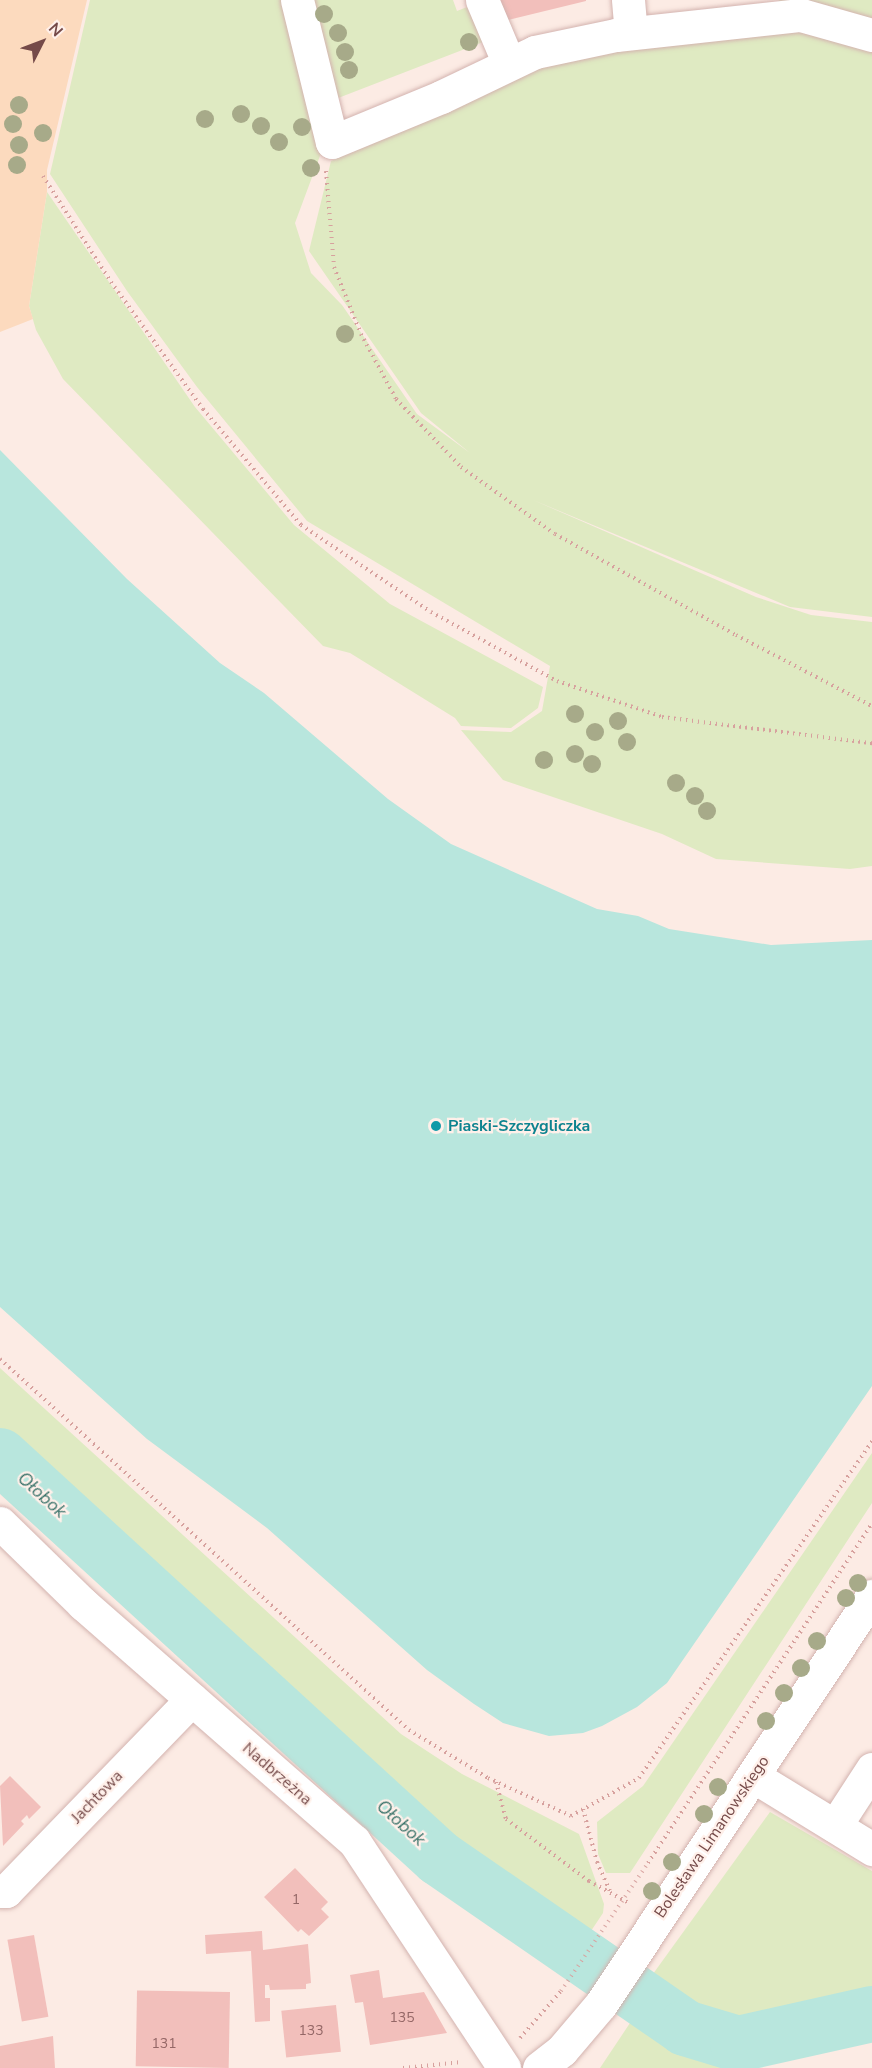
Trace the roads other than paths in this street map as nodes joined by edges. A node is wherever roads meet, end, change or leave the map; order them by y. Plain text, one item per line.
1 (297, 0) edge
2 (483, 0) edge
3 (628, 0) edge
4 (736, 11) edge
5 (632, 33) junction
6 (872, 35) edge
7 (509, 64) junction
8 (0, 1523) edge
9 (872, 1596) edge
10 (192, 1699) junction
11 (872, 1769) edge
12 (753, 1776) junction
13 (834, 1826) junction
14 (872, 1849) edge
15 (0, 1891) edge
16 (504, 2068) edge
17 (539, 2068) edge

1 - 7 street
2 - 7 street
3 - 5 street
4 - 5 street
4 - 6 street
5 - 7 street
8 - 10 street, Nadbrzeżna
9 - 12 street, Bolesława Limanowskiego
10 - 15 street, Jachtowa
10 - 16 street, Nadbrzeżna
11 - 13 street
12 - 13 street
12 - 17 street, Bolesława Limanowskiego
13 - 14 street

